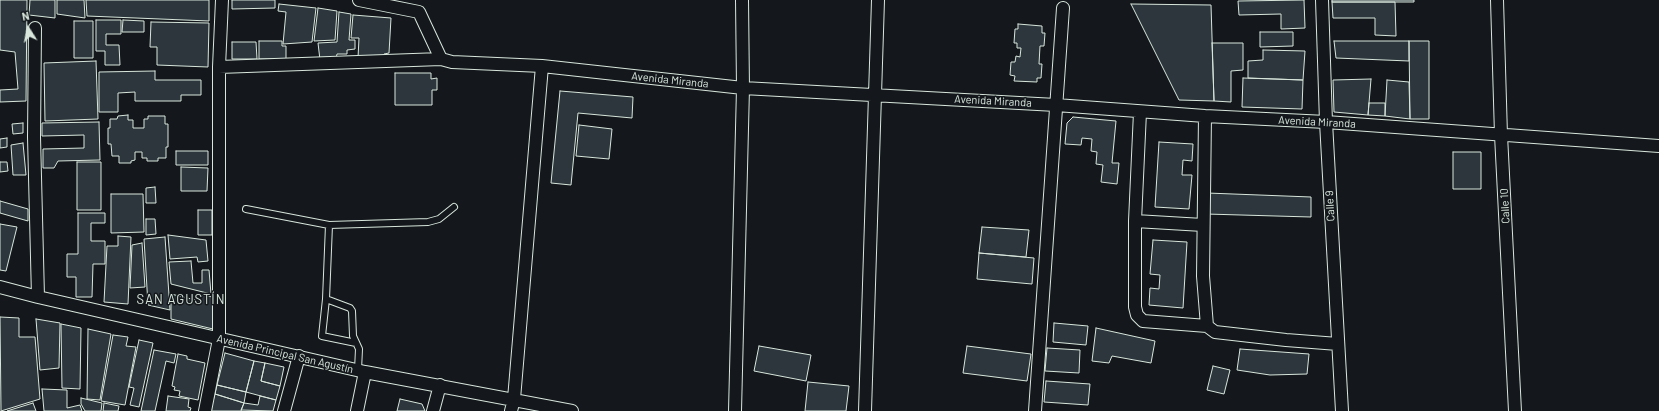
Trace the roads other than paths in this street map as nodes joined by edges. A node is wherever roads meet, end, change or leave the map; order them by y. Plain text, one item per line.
1 (222, 0) edge
2 (359, 0) edge
3 (742, 0) edge
4 (878, 0) edge
5 (1322, 0) edge
6 (1497, 0) edge
7 (420, 6) edge
8 (1063, 8) dead end
9 (35, 28) dead end
10 (441, 59) junction
11 (542, 66) junction
12 (219, 67) junction
13 (743, 88) junction
14 (876, 95) junction
15 (1056, 105) junction
16 (1140, 112) junction
17 (1205, 116) junction
18 (1326, 122) junction
19 (1502, 135) junction
20 (1659, 146) edge
21 (454, 207) dead end
22 (246, 209) dead end
23 (1134, 221) junction
24 (329, 225) junction
25 (1203, 225) junction
26 (0, 287) edge
27 (38, 297) junction
28 (326, 299) junction
29 (1207, 326) junction
30 (219, 339) junction
31 (356, 342) junction
32 (1338, 344) junction
33 (299, 356) junction
34 (362, 371) junction
35 (440, 385) junction
36 (514, 399) junction
37 (205, 411) edge
38 (284, 411) edge
39 (357, 411) edge
40 (433, 411) edge
41 (511, 411) edge
42 (572, 411) edge
43 (735, 411) edge
44 (865, 411) edge
45 (1035, 411) edge
46 (1342, 411) edge
47 (1515, 411) edge

1 - 12 street
2 - 7 street
3 - 13 street
4 - 14 street
5 - 18 street, Calle 9
6 - 19 street, Calle 10
7 - 10 street
8 - 15 street
9 - 27 street
10 - 11 street, Avenida Miranda
10 - 12 street, Avenida Miranda
11 - 13 street, Avenida Miranda
11 - 36 street
12 - 30 street
13 - 14 street, Avenida Miranda
13 - 43 street
14 - 15 street, Avenida Miranda
14 - 44 street
15 - 16 street, Avenida Miranda
15 - 45 street
16 - 17 street, Avenida Miranda
16 - 23 street
17 - 18 street, Avenida Miranda
17 - 25 street
18 - 19 street, Avenida Miranda
18 - 32 street, Calle 9
19 - 20 street, Avenida Miranda
19 - 47 street, Calle 10
21 - 24 lane
22 - 24 lane
23 - 25 street
23 - 29 street
24 - 28 lane
25 - 29 street
26 - 27 street, Avenida Principal San Agustín
27 - 30 street, Avenida Principal San Agustín
28 - 31 lane
28 - 31 lane
29 - 32 street
30 - 33 street, Avenida Principal San Agustín
30 - 37 street
31 - 34 lane
32 - 46 street, Calle 9
33 - 34 street, Avenida Principal San Agustín
33 - 38 street
34 - 35 street, Avenida Principal San Agustín
34 - 39 street
35 - 36 street, Avenida Principal San Agustín
35 - 40 street
36 - 41 street
36 - 42 street, Avenida Principal San Agustín

